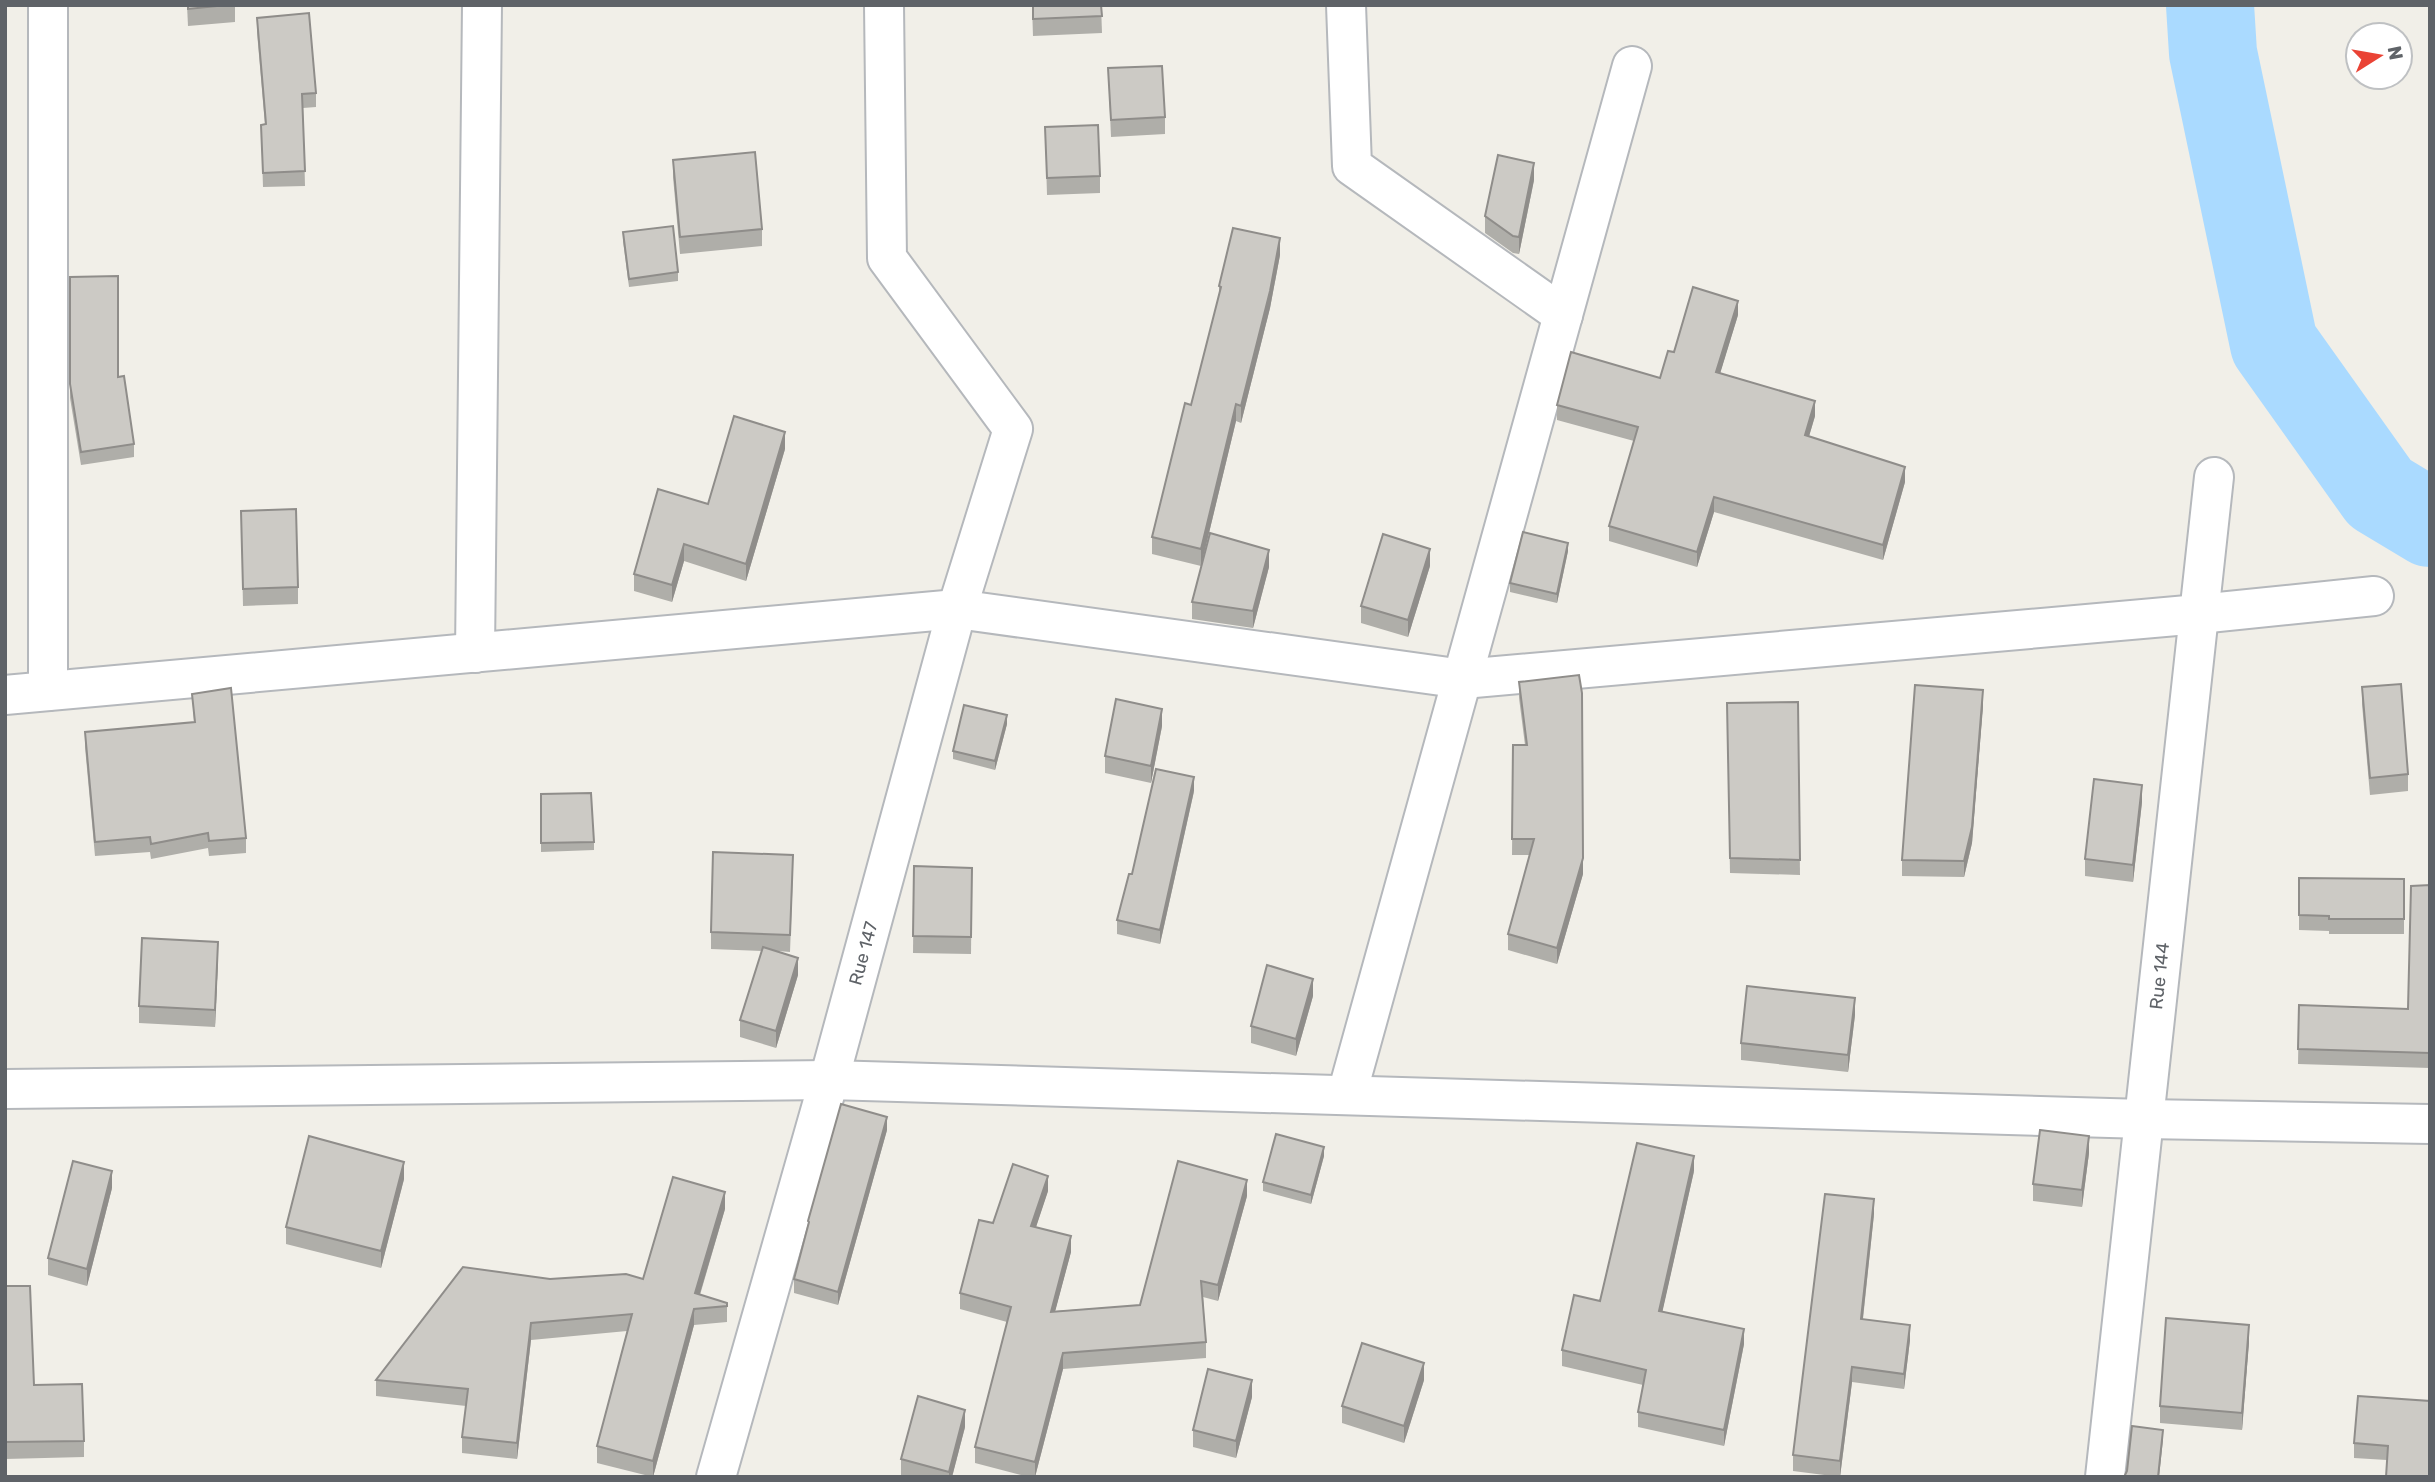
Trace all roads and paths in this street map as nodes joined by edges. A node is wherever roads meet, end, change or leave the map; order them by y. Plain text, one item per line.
1 (48, 5) edge
2 (482, 5) edge
3 (884, 5) edge
4 (1346, 5) edge
5 (1632, 66) dead end
6 (1563, 315) junction
7 (2214, 477) dead end
8 (2374, 596) dead end
9 (957, 609) junction
10 (2199, 614) junction
11 (475, 653) junction
12 (1463, 679) junction
13 (48, 691) junction
14 (5, 695) edge
15 (828, 1080) junction
16 (5, 1089) edge
17 (1347, 1094) junction
18 (2144, 1119) junction
19 (2430, 1124) edge
20 (716, 1477) edge
21 (2105, 1477) edge

1 - 13 street
2 - 11 street
3 - 9 street, Rue 147
4 - 6 street
5 - 6 street
6 - 12 street
7 - 10 street, Rue 144
8 - 10 street
9 - 11 street
9 - 12 street
9 - 15 street, Rue 147
10 - 12 street
10 - 18 street, Rue 144
11 - 13 street
12 - 17 street
13 - 14 street
15 - 16 street
15 - 17 street
15 - 20 street, Rue 147
17 - 18 street
18 - 19 street
18 - 21 street, Rue 144

